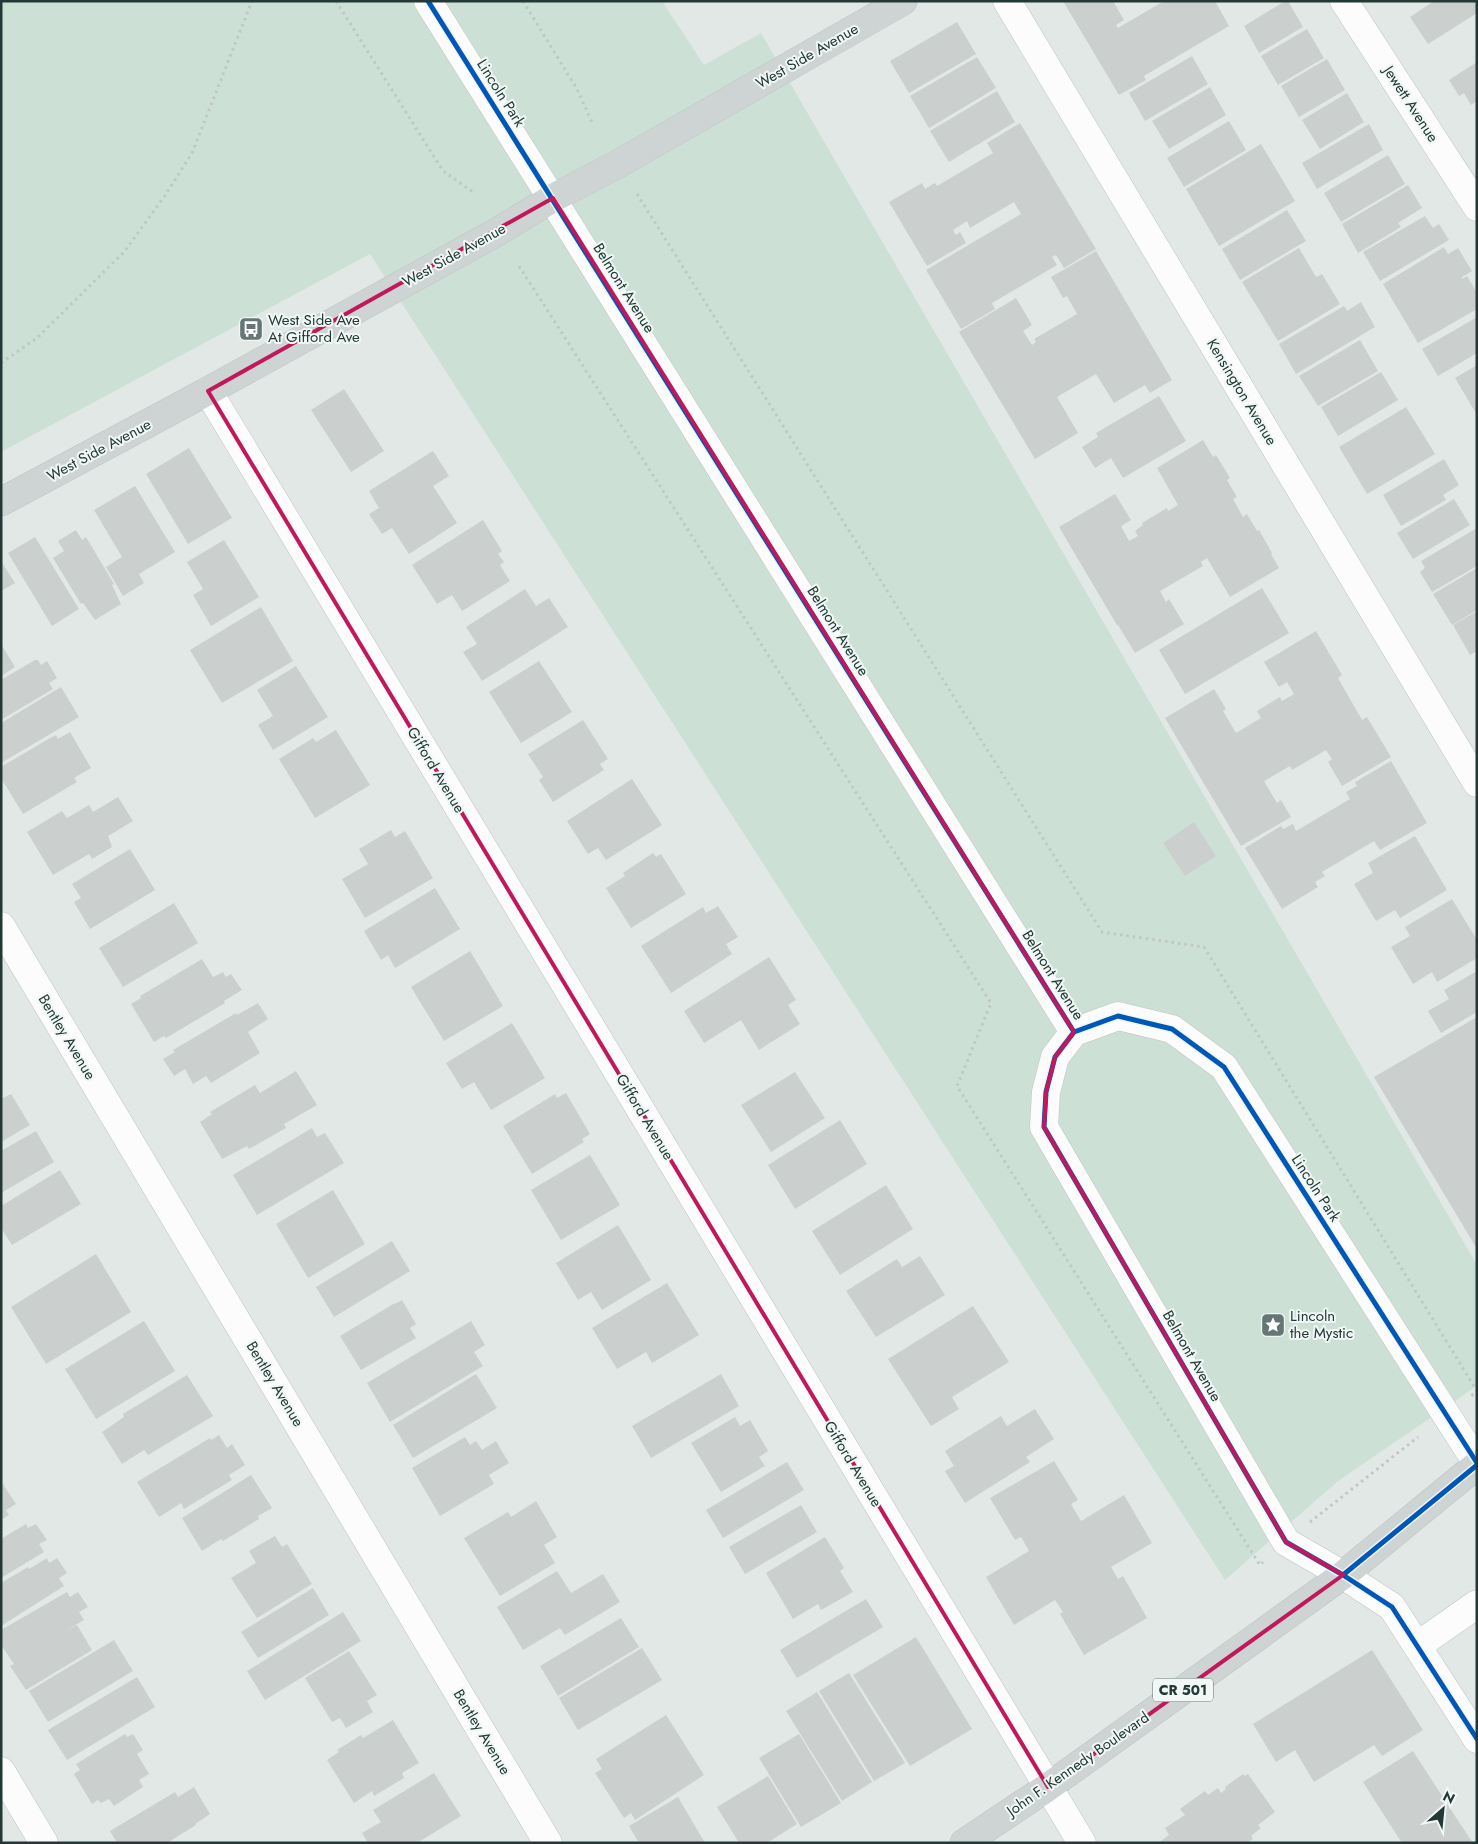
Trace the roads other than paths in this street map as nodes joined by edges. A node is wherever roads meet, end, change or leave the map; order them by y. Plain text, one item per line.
1 (428, 1) edge
2 (903, 1) edge
3 (1007, 1) edge
4 (1344, 1) edge
5 (553, 198) junction
6 (1477, 206) edge
7 (208, 391) junction
8 (1, 502) edge
9 (1477, 783) edge
10 (1, 926) edge
11 (1074, 1032) junction
12 (1477, 1464) edge
13 (1344, 1575) junction
14 (1477, 1604) edge
15 (1417, 1646) junction
16 (1477, 1739) edge
17 (1, 1771) edge
18 (1048, 1787) junction
19 (44, 1843) edge
20 (548, 1843) edge
21 (964, 1843) edge
22 (1082, 1843) edge

1 - 5 street, Lincoln Park
2 - 5 main road, West Side Avenue
3 - 9 street, Kensington Avenue
4 - 6 street, Jewett Avenue
5 - 7 main road, West Side Avenue
5 - 11 street, Belmont Avenue
7 - 8 main road, West Side Avenue
7 - 18 street, Gifford Avenue
10 - 20 street, Bentley Avenue
11 - 12 street, Lincoln Park
11 - 13 street, Belmont Avenue
12 - 13 main road, John F. Kennedy Boulevard / CR 501
13 - 15 street, Belmont Avenue
13 - 18 main road, John F. Kennedy Boulevard / CR 501
14 - 15 street
15 - 16 street, Belmont Avenue
17 - 19 street
18 - 21 main road, John F. Kennedy Boulevard / CR 501
18 - 22 street, Gifford Avenue

